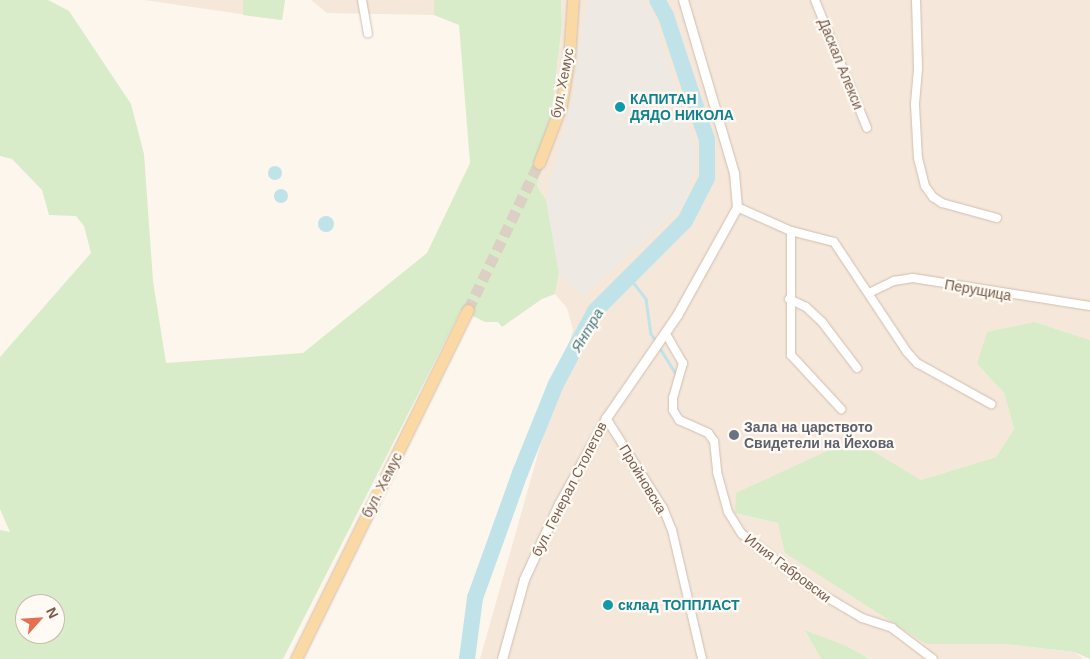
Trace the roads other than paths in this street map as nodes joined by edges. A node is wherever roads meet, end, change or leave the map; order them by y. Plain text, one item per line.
1 (362, 0) edge
2 (573, 0) edge
3 (683, 0) edge
4 (815, 0) edge
5 (916, 0) edge
6 (368, 33) dead end
7 (867, 128) dead end
8 (539, 162) tunnel mouth
9 (737, 206) junction
10 (997, 218) dead end
11 (791, 231) junction
12 (869, 292) junction
13 (788, 299) junction
14 (1090, 306) edge
15 (468, 310) tunnel mouth
16 (664, 337) junction
17 (857, 368) dead end
18 (991, 404) dead end
19 (841, 409) dead end
20 (606, 418) junction
21 (296, 659) edge
22 (502, 659) edge
23 (702, 659) edge
24 (933, 659) edge

1 - 6 street
2 - 8 main road, бул. Хемус
3 - 9 street
4 - 7 street, Даскал Алекси
5 - 10 street
9 - 11 street
9 - 16 street
11 - 12 street
11 - 13 street
12 - 14 street, Перущица
12 - 18 street
13 - 17 street
13 - 19 street
15 - 21 main road, бул. Хемус
16 - 20 street, бул. Генерал Столетов
16 - 24 street, Илия Габровски
20 - 22 street, бул. Генерал Столетов
20 - 23 street, Пройновска

